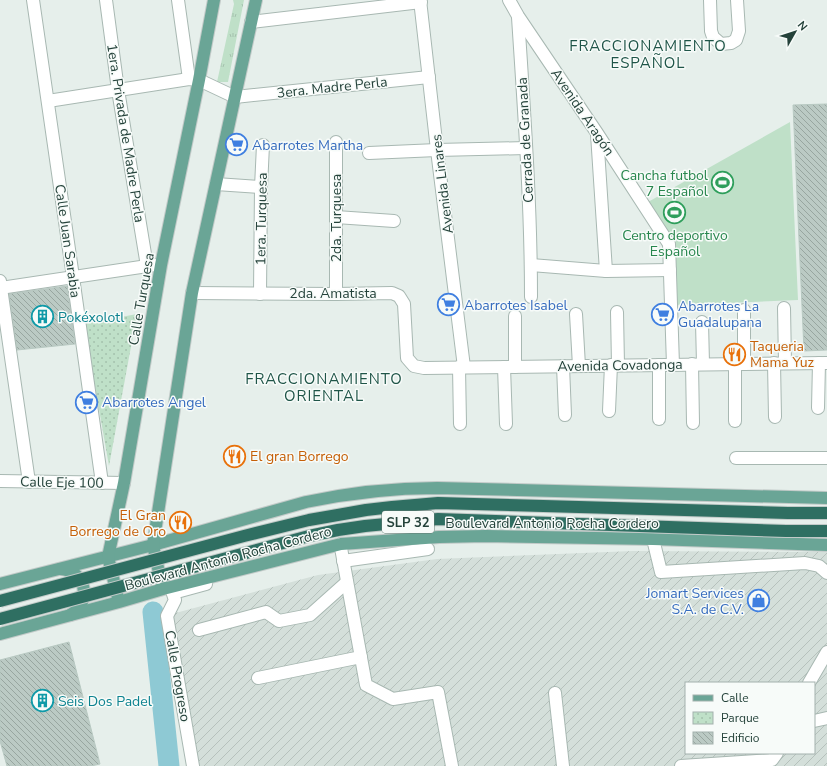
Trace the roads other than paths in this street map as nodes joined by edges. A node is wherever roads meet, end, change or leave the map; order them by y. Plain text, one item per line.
1 (33, 0) edge
2 (106, 0) edge
3 (178, 0) edge
4 (214, 0) edge
5 (256, 0) edge
6 (509, 0) edge
7 (710, 0) edge
8 (738, 0) edge
9 (421, 1) edge
10 (518, 16) junction
11 (251, 22) junction
12 (429, 77) junction
13 (194, 79) junction
14 (118, 90) junction
15 (235, 96) junction
16 (48, 101) junction
17 (597, 133) junction
18 (336, 142) dead end
19 (263, 145) dead end
20 (526, 148) junction
21 (437, 150) junction
22 (369, 153) dead end
23 (216, 184) junction
24 (261, 187) junction
25 (336, 217) junction
26 (394, 221) dead end
27 (161, 265) junction
28 (531, 265) junction
29 (147, 266) junction
30 (670, 270) junction
31 (606, 271) junction
32 (73, 277) junction
33 (0, 286) edge
34 (192, 293) junction
35 (260, 294) junction
36 (336, 294) junction
37 (531, 297) dead end
38 (784, 308) dead end
39 (744, 310) dead end
40 (617, 312) dead end
41 (576, 314) dead end
42 (515, 316) dead end
43 (702, 322) dead end
44 (779, 363) junction
45 (823, 363) edge
46 (697, 364) junction
47 (739, 364) junction
48 (614, 365) junction
49 (659, 365) junction
50 (673, 365) junction
51 (414, 366) joint
52 (563, 366) junction
53 (579, 366) junction
54 (462, 367) junction
55 (510, 367) junction
56 (818, 408) dead end
57 (609, 411) dead end
58 (565, 415) dead end
59 (775, 417) dead end
60 (659, 419) dead end
61 (734, 421) dead end
62 (692, 423) dead end
63 (460, 424) dead end
64 (506, 424) dead end
65 (736, 458) dead end
66 (827, 458) edge
67 (0, 481) edge
68 (29, 482) junction
69 (102, 483) junction
70 (124, 483) junction
71 (824, 498) edge
72 (827, 513) edge
73 (201, 531) junction
74 (827, 531) edge
75 (653, 539) junction
76 (824, 544) edge
77 (153, 545) junction
78 (341, 546) junction
79 (428, 549) dead end
80 (108, 557) junction
81 (343, 561) junction
82 (54, 569) junction
83 (827, 573) edge
84 (213, 577) junction
85 (347, 582) junction
86 (0, 584) edge
87 (169, 590) junction
88 (0, 601) edge
89 (119, 602) junction
90 (67, 616) junction
91 (0, 618) edge
92 (199, 630) dead end
93 (0, 634) edge
94 (827, 652) edge
95 (361, 657) junction
96 (258, 678) dead end
97 (810, 682) edge
98 (556, 693) dead end
99 (827, 718) edge
100 (815, 721) edge
101 (776, 754) edge
102 (194, 766) edge
103 (452, 766) edge
104 (563, 766) edge
105 (681, 766) edge

1 - 16 street, Calle Juan Sarabia
2 - 14 street, 1era. Privada de Madre Perla
3 - 13 street
4 - 13 main road, Calle Turquesa
5 - 11 main road
6 - 10 street, Avenida Aragón
7 - 8 street
9 - 11 street
9 - 12 street, Avenida Linares
10 - 17 street, Avenida Aragón
10 - 20 street, Cerrada de Granada
11 - 15 main road
12 - 15 street, 3era. Madre Perla
12 - 21 street, Avenida Linares
13 - 14 street
13 - 15 street
13 - 27 main road, Calle Turquesa
14 - 16 street
14 - 29 street, 1era. Privada de Madre Perla
15 - 23 main road
16 - 32 street, Calle Juan Sarabia
17 - 30 street, Avenida Aragón
17 - 31 street
18 - 25 street, 2da. Turquesa
19 - 24 street, 1era. Turquesa
20 - 21 street
20 - 28 street, Cerrada de Granada
21 - 22 street
21 - 54 street, Avenida Linares
23 - 24 street
23 - 34 main road
24 - 35 street, 1era. Turquesa
25 - 26 street
25 - 36 street, 2da. Turquesa
27 - 29 street
27 - 70 main road, Calle Turquesa
28 - 31 street
28 - 37 street, Cerrada de Granada
29 - 32 street
30 - 31 street
30 - 50 street, Avenida Aragón
32 - 33 street
32 - 69 street, Calle Juan Sarabia
33 - 68 street
34 - 35 street, 2da. Amatista
34 - 77 main road
35 - 36 street, 2da. Amatista
36 - 51 street, 2da. Amatista
38 - 44 street
39 - 47 street
40 - 48 street
41 - 53 street
42 - 55 street
43 - 46 street
44 - 45 street, Avenida Covadonga
44 - 47 street, Avenida Covadonga
44 - 59 street
45 - 56 street
46 - 47 street, Avenida Covadonga
46 - 50 street, Avenida Covadonga
46 - 62 street
47 - 61 street
48 - 49 street, Avenida Covadonga
48 - 53 street, Avenida Covadonga
48 - 57 street
49 - 50 street, Avenida Covadonga
49 - 60 street
51 - 54 street, Avenida Covadonga
52 - 53 street, Avenida Covadonga
52 - 55 street, Avenida Covadonga
52 - 58 street
54 - 55 street, Avenida Covadonga
54 - 63 street, Avenida Linares
55 - 64 street
65 - 66 street
67 - 68 street, Calle Eje 100
68 - 69 street, Calle Eje 100
69 - 70 street, Calle Eje 100
70 - 80 main road, Calle Turquesa
71 - 73 main road, Boulevard Antonio Rocha Cordero / SLP 32
72 - 88 highway, Boulevard Antonio Rocha Cordero / SLP 32, bridge
73 - 77 main road, Boulevard Antonio Rocha Cordero / SLP 32
73 - 84 main road
74 - 91 highway, Boulevard Antonio Rocha Cordero / SLP 32, bridge
75 - 76 main road, Boulevard Antonio Rocha Cordero / SLP 32
75 - 78 main road, Boulevard Antonio Rocha Cordero / SLP 32
75 - 83 street
77 - 80 main road, Boulevard Antonio Rocha Cordero / SLP 32
77 - 87 main road
78 - 81 street
78 - 84 main road, Boulevard Antonio Rocha Cordero / SLP 32
78 - 87 street
79 - 81 street
80 - 82 main road, Boulevard Antonio Rocha Cordero / SLP 32
80 - 89 main road, Calle Turquesa
81 - 85 street
82 - 86 main road, Boulevard Antonio Rocha Cordero / SLP 32
82 - 90 main road
84 - 87 main road, Boulevard Antonio Rocha Cordero / SLP 32
85 - 92 street
85 - 95 street
87 - 89 main road, Boulevard Antonio Rocha Cordero / SLP 32
87 - 102 street, Calle Progreso
89 - 90 main road, Boulevard Antonio Rocha Cordero / SLP 32
90 - 93 main road, Boulevard Antonio Rocha Cordero / SLP 32
94 - 97 street
95 - 96 street
95 - 103 street
98 - 104 street
99 - 100 street
101 - 105 street

